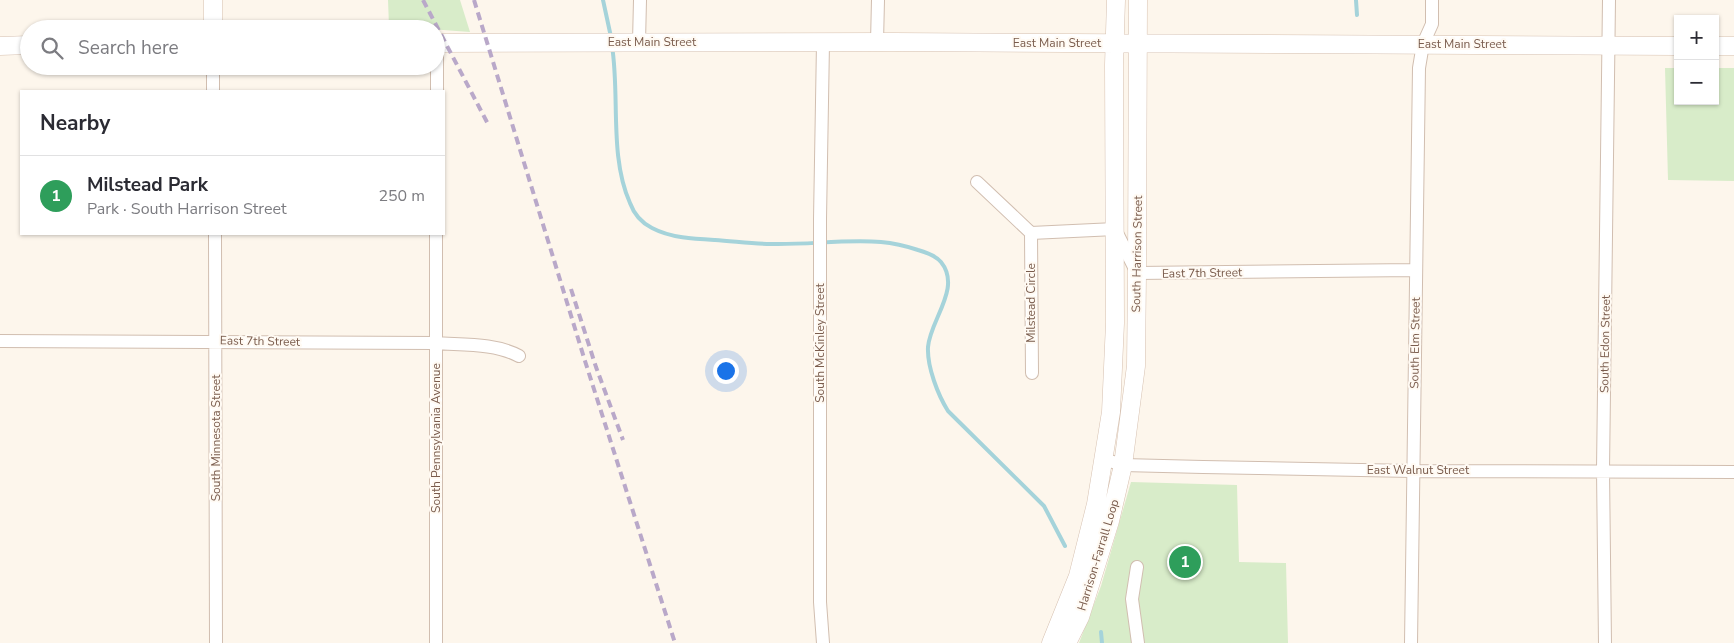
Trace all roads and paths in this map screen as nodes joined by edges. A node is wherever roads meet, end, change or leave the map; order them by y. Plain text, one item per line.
1 (213, 0) edge
2 (640, 0) edge
3 (878, 0) edge
4 (1116, 0) edge
5 (1138, 0) edge
6 (1432, 0) edge
7 (1610, 0) edge
8 (213, 20) edge
9 (636, 42) junction
10 (878, 42) junction
11 (445, 43) edge
12 (823, 43) junction
13 (1115, 43) junction
14 (1138, 43) junction
15 (1423, 44) junction
16 (20, 45) edge
17 (1610, 45) junction
18 (0, 46) edge
19 (1674, 46) edge
20 (1719, 46) edge
21 (1734, 46) edge
22 (213, 75) edge
23 (436, 75) edge
24 (213, 90) edge
25 (436, 90) edge
26 (977, 182) dead end
27 (1115, 228) junction
28 (1031, 233) junction
29 (215, 235) edge
30 (436, 235) edge
31 (1416, 270) junction
32 (1138, 273) junction
33 (0, 341) edge
34 (216, 341) junction
35 (436, 343) junction
36 (519, 356) dead end
37 (1032, 373) dead end
38 (1103, 459) junction
39 (1123, 465) junction
40 (1603, 470) junction
41 (1413, 471) junction
42 (1734, 472) edge
43 (1137, 567) dead end
44 (216, 643) edge
45 (436, 643) edge
46 (823, 643) edge
47 (1051, 643) edge
48 (1067, 643) edge
49 (1138, 643) edge
50 (1412, 643) edge
51 (1604, 643) edge

1 - 8 street
2 - 9 street
3 - 10 street
4 - 13 street, South Harrison Street
5 - 14 street, South Harrison Street
6 - 15 street, South Elm Street
7 - 17 street, South Edon Street
9 - 11 street, East Main Street
9 - 12 street, East Main Street
10 - 12 street, East Main Street
10 - 13 street, East Main Street
12 - 46 street, South McKinley Street
13 - 14 street, East Main Street
13 - 27 street, South Harrison Street
14 - 15 street, East Main Street
14 - 32 street, South Harrison Street
15 - 17 street, East Main Street
15 - 31 street, South Elm Street
16 - 18 street
17 - 19 street, East Main Street
17 - 40 street, South Edon Street
20 - 21 street
22 - 24 street
23 - 25 street
26 - 28 street
27 - 28 street
27 - 32 street
27 - 38 street, South Harrison Street
28 - 37 street, Milstead Circle
29 - 34 street, South Minnesota Street
30 - 35 street, South Pennsylvania Avenue
31 - 32 street, East 7th Street
31 - 41 street, South Elm Street
32 - 39 street, South Harrison Street
33 - 34 street, East 7th Street
34 - 35 street, East 7th Street
34 - 44 street, South Minnesota Street
35 - 36 street, East 7th Street
35 - 45 street, South Pennsylvania Avenue
38 - 39 street, East Walnut Street
38 - 47 street, Harrison-Farrall Loop
39 - 41 street, East Walnut Street
39 - 48 street, Harrison-Farrall Loop
40 - 41 street, East Walnut Street
40 - 42 street, East Walnut Street
40 - 51 street, South Edon Street
41 - 50 street, South Elm Street
43 - 49 street

